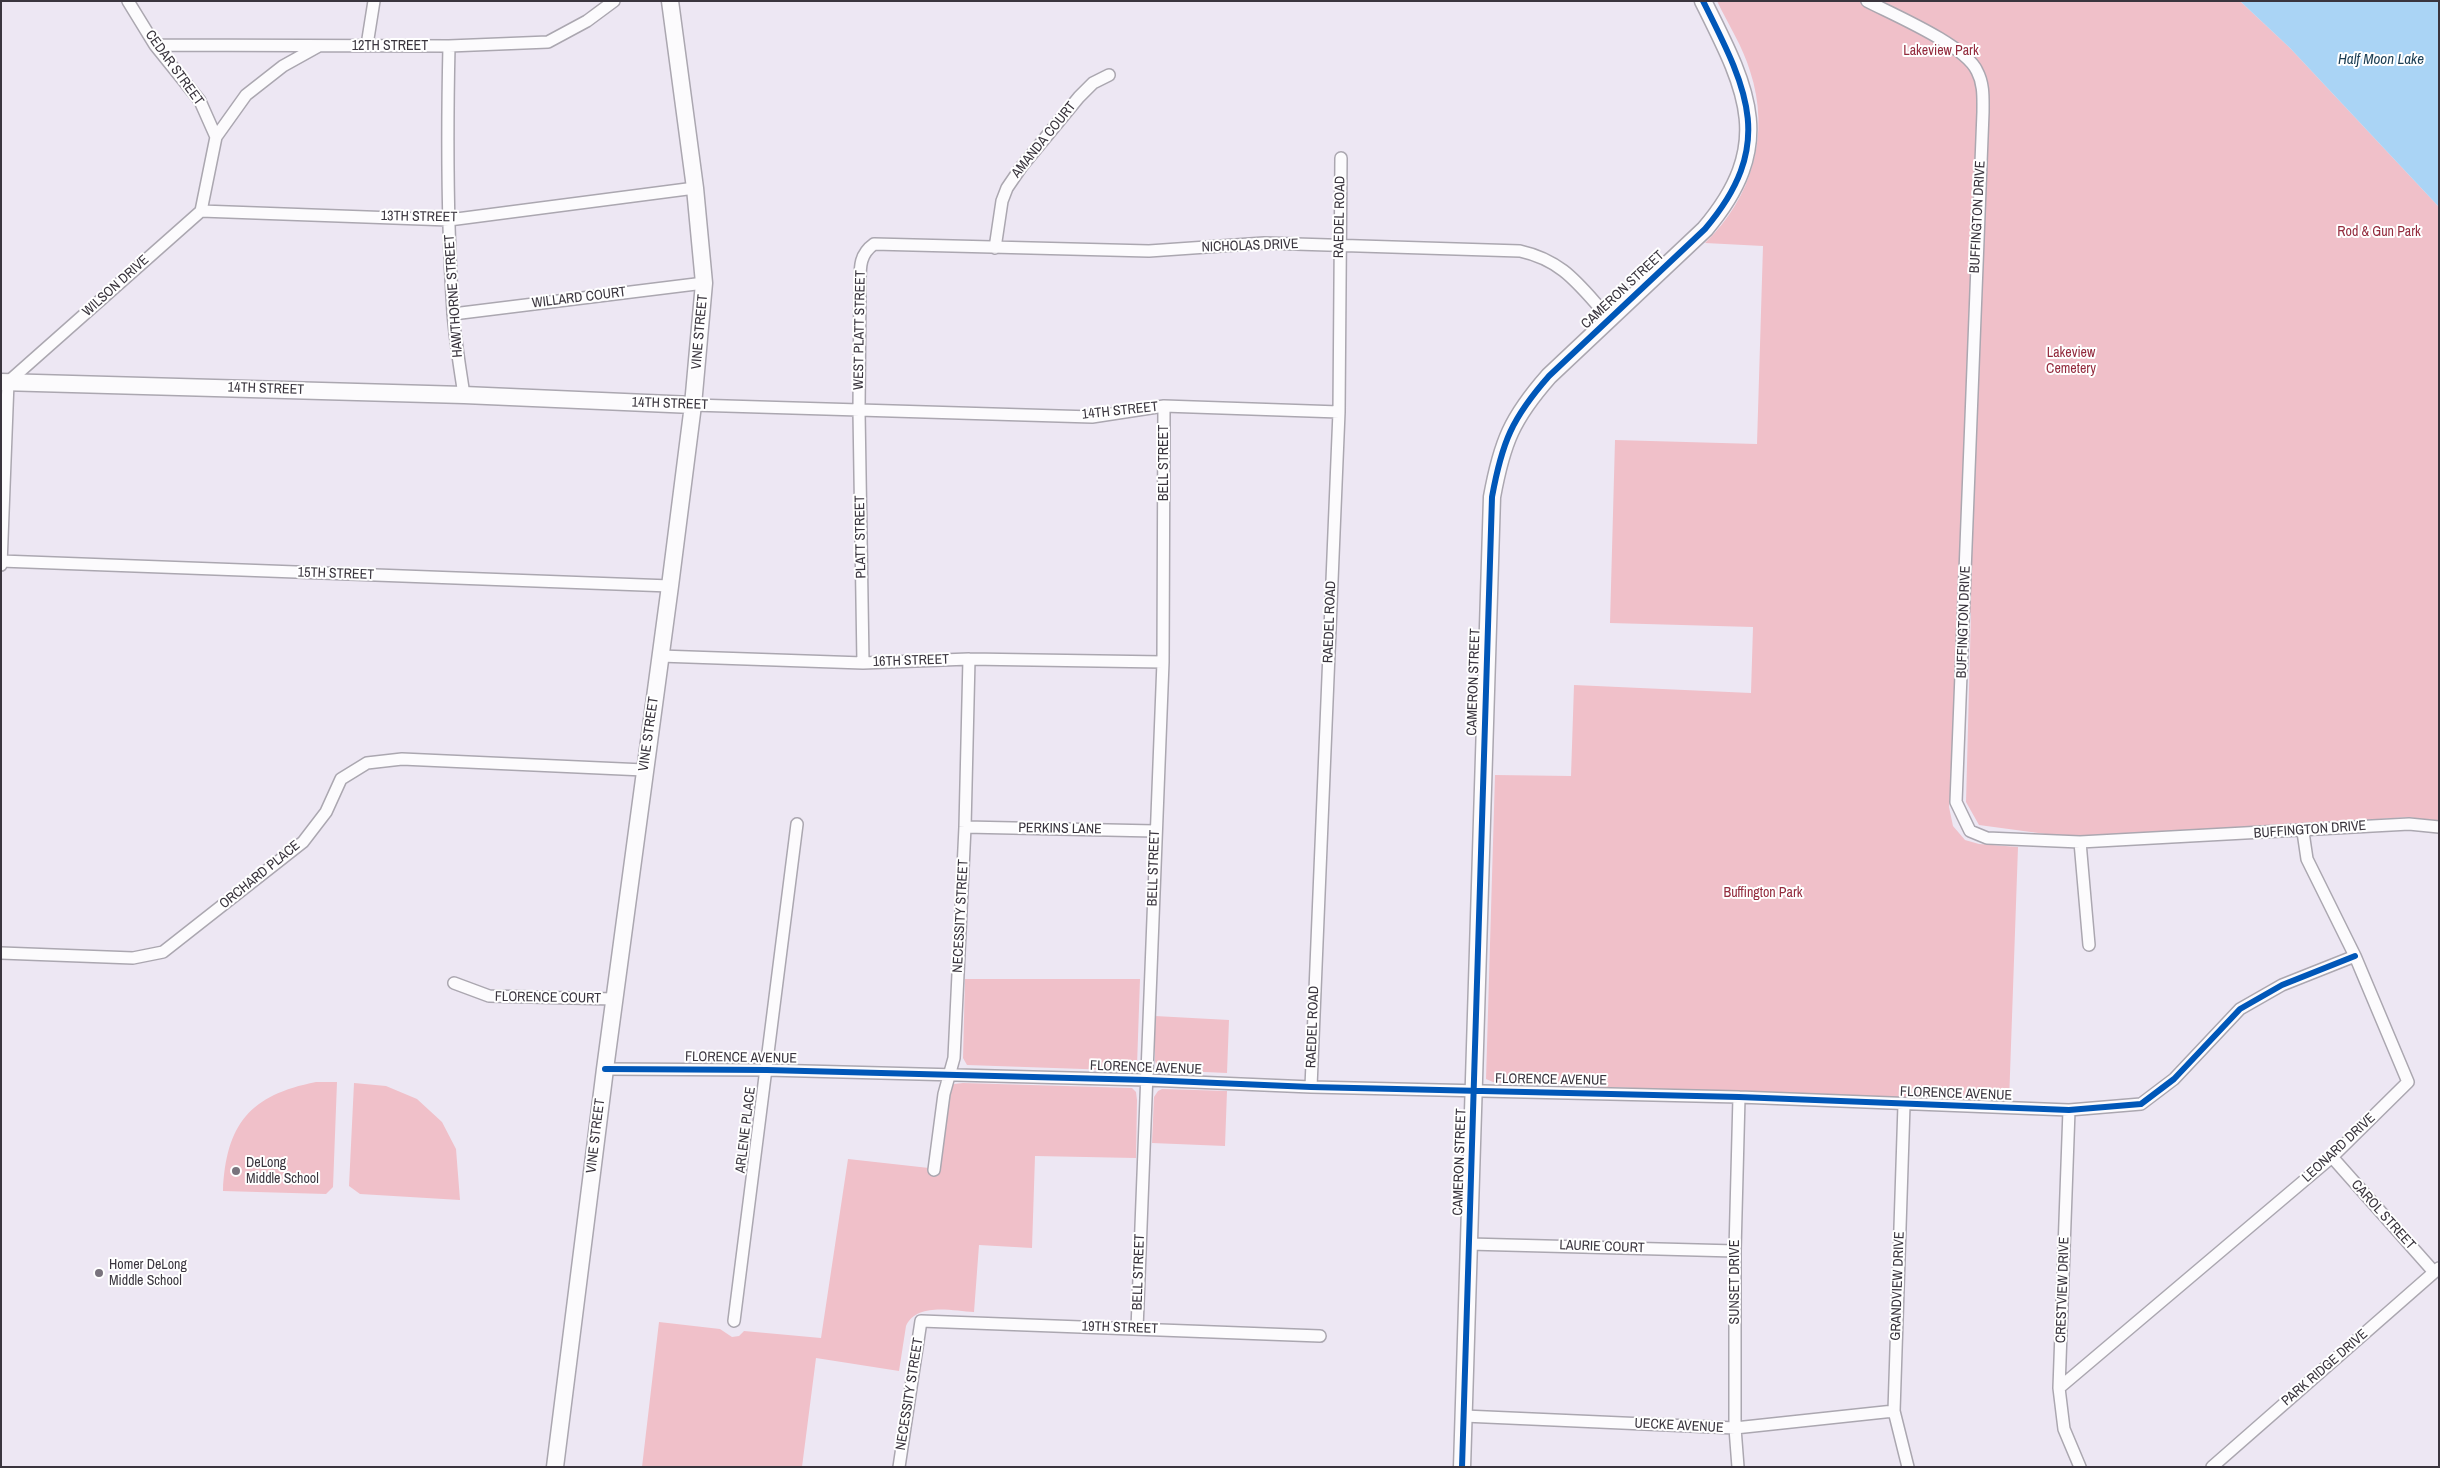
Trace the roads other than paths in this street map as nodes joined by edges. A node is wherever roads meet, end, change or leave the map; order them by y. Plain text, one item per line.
1 (128, 1) edge
2 (374, 1) edge
3 (614, 1) edge
4 (670, 1) edge
5 (1703, 1) edge
6 (1867, 1) edge
7 (155, 45) junction
8 (367, 45) junction
9 (319, 46) junction
10 (449, 46) junction
11 (1109, 75) dead end
12 (216, 137) junction
13 (1341, 158) dead end
14 (695, 188) junction
15 (201, 210) junction
16 (449, 220) junction
17 (1340, 245) junction
18 (995, 248) junction
19 (866, 250) joint
20 (704, 283) junction
21 (453, 314) junction
22 (1610, 320) junction
23 (5, 382) edge
24 (464, 395) junction
25 (693, 405) junction
26 (1164, 406) junction
27 (859, 411) junction
28 (1339, 412) junction
29 (1, 562) edge
30 (670, 586) junction
31 (660, 656) junction
32 (969, 659) junction
33 (1163, 662) junction
34 (862, 663) junction
35 (644, 770) junction
36 (797, 824) dead end
37 (965, 827) junction
38 (2439, 828) edge
39 (1155, 831) junction
40 (2304, 832) junction
41 (2080, 842) junction
42 (2089, 945) dead end
43 (1, 953) edge
44 (2356, 956) junction
45 (454, 983) dead end
46 (614, 999) junction
47 (605, 1069) junction
48 (767, 1070) junction
49 (949, 1076) junction
50 (1147, 1080) junction
51 (1310, 1086) junction
52 (1474, 1090) junction
53 (1740, 1097) junction
54 (1904, 1104) junction
55 (2069, 1110) junction
56 (2332, 1157) junction
57 (934, 1170) dead end
58 (1469, 1244) junction
59 (1735, 1251) junction
60 (2437, 1270) edge
61 (734, 1320) dead end
62 (921, 1322) joint
63 (1136, 1329) junction
64 (1320, 1336) dead end
65 (2059, 1388) junction
66 (1894, 1411) junction
67 (1464, 1416) junction
68 (1735, 1428) junction
69 (555, 1467) edge
70 (899, 1467) edge
71 (1462, 1467) edge
72 (1738, 1467) edge
73 (1908, 1467) edge
74 (2080, 1467) edge
75 (2212, 1467) edge

1 - 7 street, CEDAR STREET
2 - 8 street
3 - 10 street, 12TH STREET
4 - 14 street, VINE STREET
5 - 22 street, CAMERON STREET
6 - 41 street, BUFFINGTON DRIVE
7 - 9 street, 12TH STREET
7 - 12 street, CEDAR STREET
8 - 9 street, 12TH STREET
8 - 10 street, 12TH STREET
9 - 12 street
10 - 16 street, HAWTHORNE STREET
11 - 18 street, AMANDA COURT
12 - 15 street
13 - 17 street, RAEDEL ROAD
14 - 16 street, 13TH STREET
14 - 20 street, VINE STREET
15 - 16 street, 13TH STREET
15 - 23 street, WILSON DRIVE
16 - 21 street, HAWTHORNE STREET
17 - 18 street, NICHOLAS DRIVE
17 - 22 street, NICHOLAS DRIVE
17 - 28 street, RAEDEL ROAD
18 - 19 street, NICHOLAS DRIVE
19 - 27 street, WEST PLATT STREET
20 - 21 street, WILLARD COURT
20 - 25 street, VINE STREET
21 - 24 street, HAWTHORNE STREET
22 - 52 street, CAMERON STREET
23 - 24 street, 14TH STREET
23 - 29 street
24 - 25 street, 14TH STREET
25 - 27 street, 14TH STREET
25 - 30 street, VINE STREET
26 - 27 street, 14TH STREET
26 - 28 street, 14TH STREET
26 - 33 street, BELL STREET
27 - 34 street, PLATT STREET
28 - 51 street, RAEDEL ROAD
29 - 30 street, 15TH STREET
30 - 31 street, VINE STREET
31 - 34 street, 16TH STREET
31 - 35 street, VINE STREET
32 - 33 street, 16TH STREET
32 - 34 street, 16TH STREET
32 - 37 street, NECESSITY STREET
33 - 39 street, BELL STREET
35 - 43 street, ORCHARD PLACE
35 - 46 street, VINE STREET
36 - 48 street, ARLENE PLACE
37 - 39 street, PERKINS LANE
37 - 49 street, NECESSITY STREET
38 - 40 street, BUFFINGTON DRIVE
39 - 50 street, BELL STREET
40 - 41 street, BUFFINGTON DRIVE
40 - 44 street, LEONARD DRIVE
41 - 42 street
44 - 55 street, FLORENCE AVENUE
44 - 56 street, LEONARD DRIVE
45 - 46 street, FLORENCE COURT
46 - 47 street, VINE STREET
47 - 48 street, FLORENCE AVENUE
47 - 69 street, VINE STREET
48 - 49 street, FLORENCE AVENUE
48 - 61 street, ARLENE PLACE
49 - 50 street, FLORENCE AVENUE
49 - 57 street, NECESSITY STREET
50 - 51 street, FLORENCE AVENUE
50 - 63 street, BELL STREET
51 - 52 street, FLORENCE AVENUE
52 - 53 street, FLORENCE AVENUE
52 - 58 street, CAMERON STREET
53 - 54 street, FLORENCE AVENUE
53 - 59 street, SUNSET DRIVE
54 - 55 street, FLORENCE AVENUE
54 - 66 street, GRANDVIEW DRIVE
55 - 65 street, CRESTVIEW DRIVE
56 - 60 street, CAROL STREET
56 - 65 street, LEONARD DRIVE
58 - 59 street, LAURIE COURT
58 - 67 street, CAMERON STREET
59 - 68 street, SUNSET DRIVE
60 - 75 street, PARK RIDGE DRIVE
62 - 63 street, 19TH STREET
62 - 70 street, NECESSITY STREET
63 - 64 street, 19TH STREET
65 - 74 street, CRESTVIEW DRIVE
66 - 68 street, UECKE AVENUE
66 - 73 street, GRANDVIEW DRIVE
67 - 68 street, UECKE AVENUE
67 - 71 street, CAMERON STREET
68 - 72 street, SUNSET DRIVE

